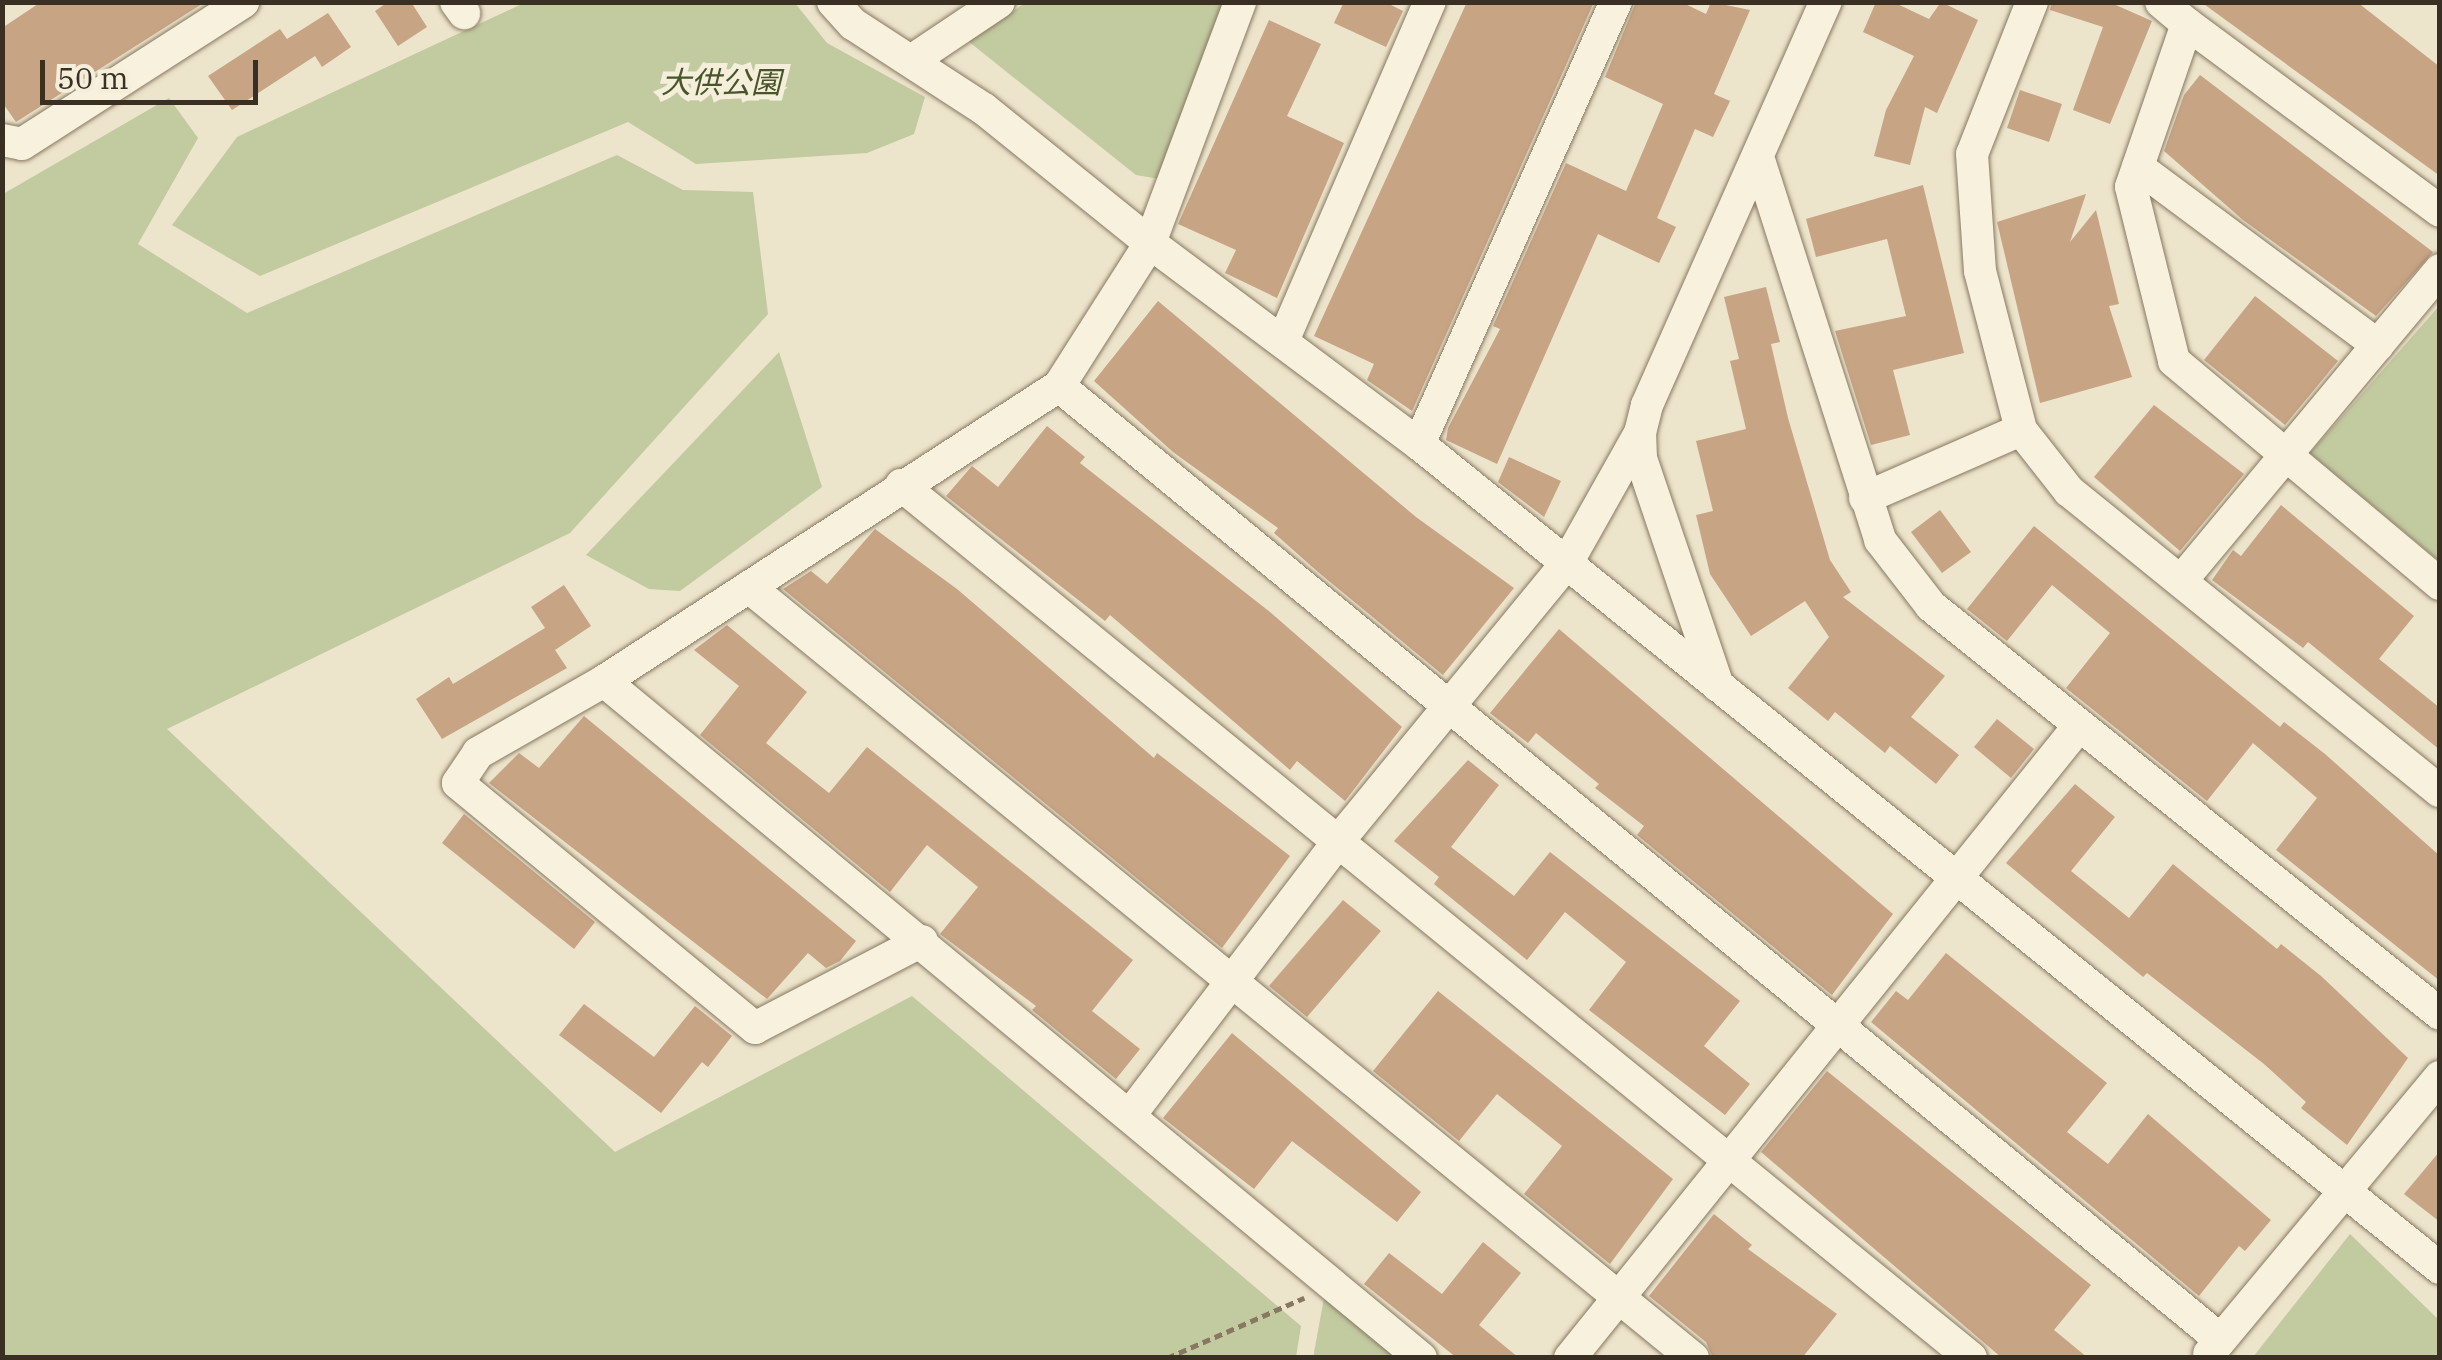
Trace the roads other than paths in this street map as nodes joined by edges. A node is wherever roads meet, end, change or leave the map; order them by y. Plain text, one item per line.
1 (244, 2) edge
2 (833, 2) edge
3 (999, 2) edge
4 (1240, 2) edge
5 (1430, 2) edge
6 (1616, 2) edge
7 (1826, 2) edge
8 (2032, 2) edge
9 (2161, 2) edge
10 (2187, 24) junction
11 (914, 59) junction
12 (2, 140) edge
13 (1760, 163) junction
14 (2138, 167) junction
15 (2440, 211) edge
16 (1150, 243) junction
17 (2440, 270) edge
18 (1282, 341) junction
19 (2378, 344) junction
20 (1058, 386) junction
21 (2022, 430) junction
22 (1640, 433) junction
23 (1419, 444) junction
24 (2285, 458) junction
25 (902, 486) junction
26 (1864, 498) junction
27 (1567, 563) junction
28 (2181, 580) junction
29 (2440, 584) edge
30 (749, 587) junction
31 (604, 681) junction
32 (1718, 687) junction
33 (1449, 705) junction
34 (2078, 727) junction
35 (2440, 791) edge
36 (1340, 839) junction
37 (1959, 880) junction
38 (922, 942) junction
39 (1228, 981) junction
40 (2440, 1014) edge
41 (1837, 1024) junction
42 (2440, 1077) edge
43 (1130, 1115) junction
44 (1728, 1158) junction
45 (2341, 1191) junction
46 (2440, 1268) edge
47 (1620, 1297) junction
48 (2214, 1349) edge
49 (1421, 1358) edge
50 (1570, 1358) edge
51 (1693, 1358) edge
52 (1971, 1358) edge

1 - 12 street
2 - 11 street
3 - 11 street
4 - 16 street
5 - 18 street
6 - 23 street
7 - 13 street
8 - 21 street
9 - 10 street
10 - 14 street
10 - 15 street
11 - 16 street
13 - 22 street
13 - 26 street
14 - 19 street
14 - 24 street
16 - 18 street
16 - 20 street
17 - 19 street
18 - 23 street
19 - 24 street
20 - 25 street
20 - 33 street
21 - 26 street
21 - 28 street
22 - 27 street
22 - 32 street
23 - 27 street
24 - 28 street
24 - 29 street
25 - 30 street
25 - 36 street
26 - 34 street
27 - 32 street
27 - 33 street
28 - 35 street
30 - 31 street
30 - 39 street
31 - 38 street
31 - 38 street
32 - 37 street
33 - 36 street
33 - 41 street
34 - 37 street
34 - 40 street
36 - 39 street
36 - 44 street
37 - 41 street
37 - 45 street
38 - 43 street
39 - 43 street
39 - 47 street
41 - 44 street
41 - 48 street
42 - 45 street
43 - 49 street
44 - 47 street
44 - 52 street
45 - 46 street
45 - 48 street
47 - 50 street
47 - 51 street

